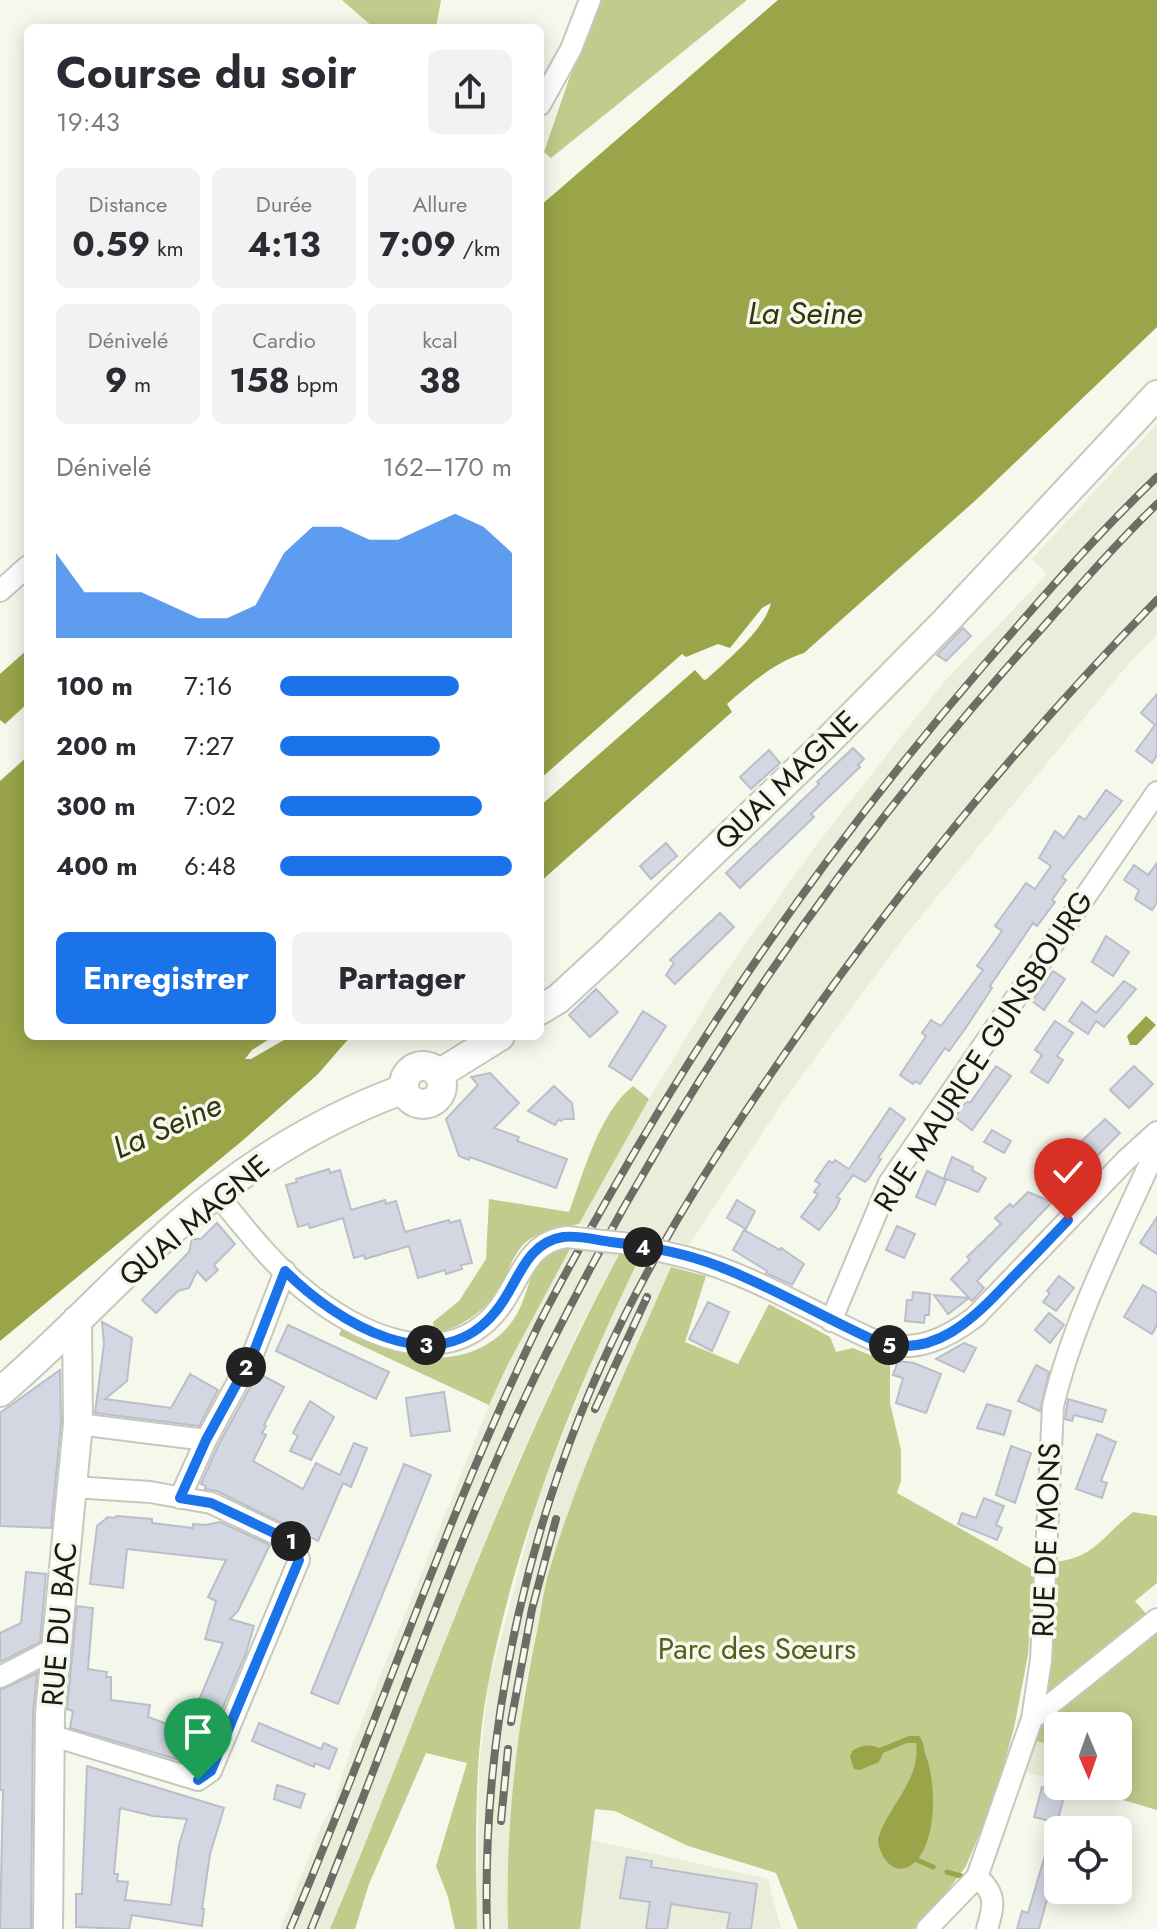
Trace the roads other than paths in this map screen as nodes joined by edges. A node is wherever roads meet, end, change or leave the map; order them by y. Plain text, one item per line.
1 (590, 0) edge
2 (544, 98) edge
3 (1157, 395) edge
4 (24, 570) edge
5 (0, 591) edge
6 (1157, 792) edge
7 (544, 1008) edge
8 (494, 1040) edge
9 (1157, 1132) edge
10 (1157, 1141) edge
11 (216, 1193) junction
12 (285, 1271) junction
13 (77, 1320) junction
14 (831, 1321) junction
15 (0, 1392) edge
16 (78, 1424) junction
17 (206, 1440) junction
18 (73, 1487) junction
19 (180, 1498) junction
20 (1157, 1619) edge
21 (56, 1648) junction
22 (0, 1677) edge
23 (1032, 1719) junction
24 (50, 1735) junction
25 (977, 1877) junction
26 (48, 1929) edge
27 (927, 1929) edge
28 (987, 1929) edge

1 - 2 street
3 - 7 main road, QUAI MAGNE
4 - 5 street
6 - 14 street, RUE MAURICE GUNSBOURG
8 - 11 main road, QUAI MAGNE
9 - 14 street
10 - 23 street, RUE DE MONS
11 - 12 street
11 - 13 main road, QUAI MAGNE
12 - 14 street, bridge
12 - 17 street
13 - 15 main road, QUAI MAGNE
13 - 16 main road, RUE DU BAC
16 - 17 street
16 - 18 main road, RUE DU BAC
17 - 19 street
18 - 19 street
18 - 21 main road, RUE DU BAC
19 - 24 street
20 - 23 street
21 - 22 street
21 - 24 main road, RUE DU BAC
23 - 25 street, RUE DE MONS
24 - 26 main road, RUE DU BAC
25 - 27 street, RUE DE MONS
25 - 28 street

